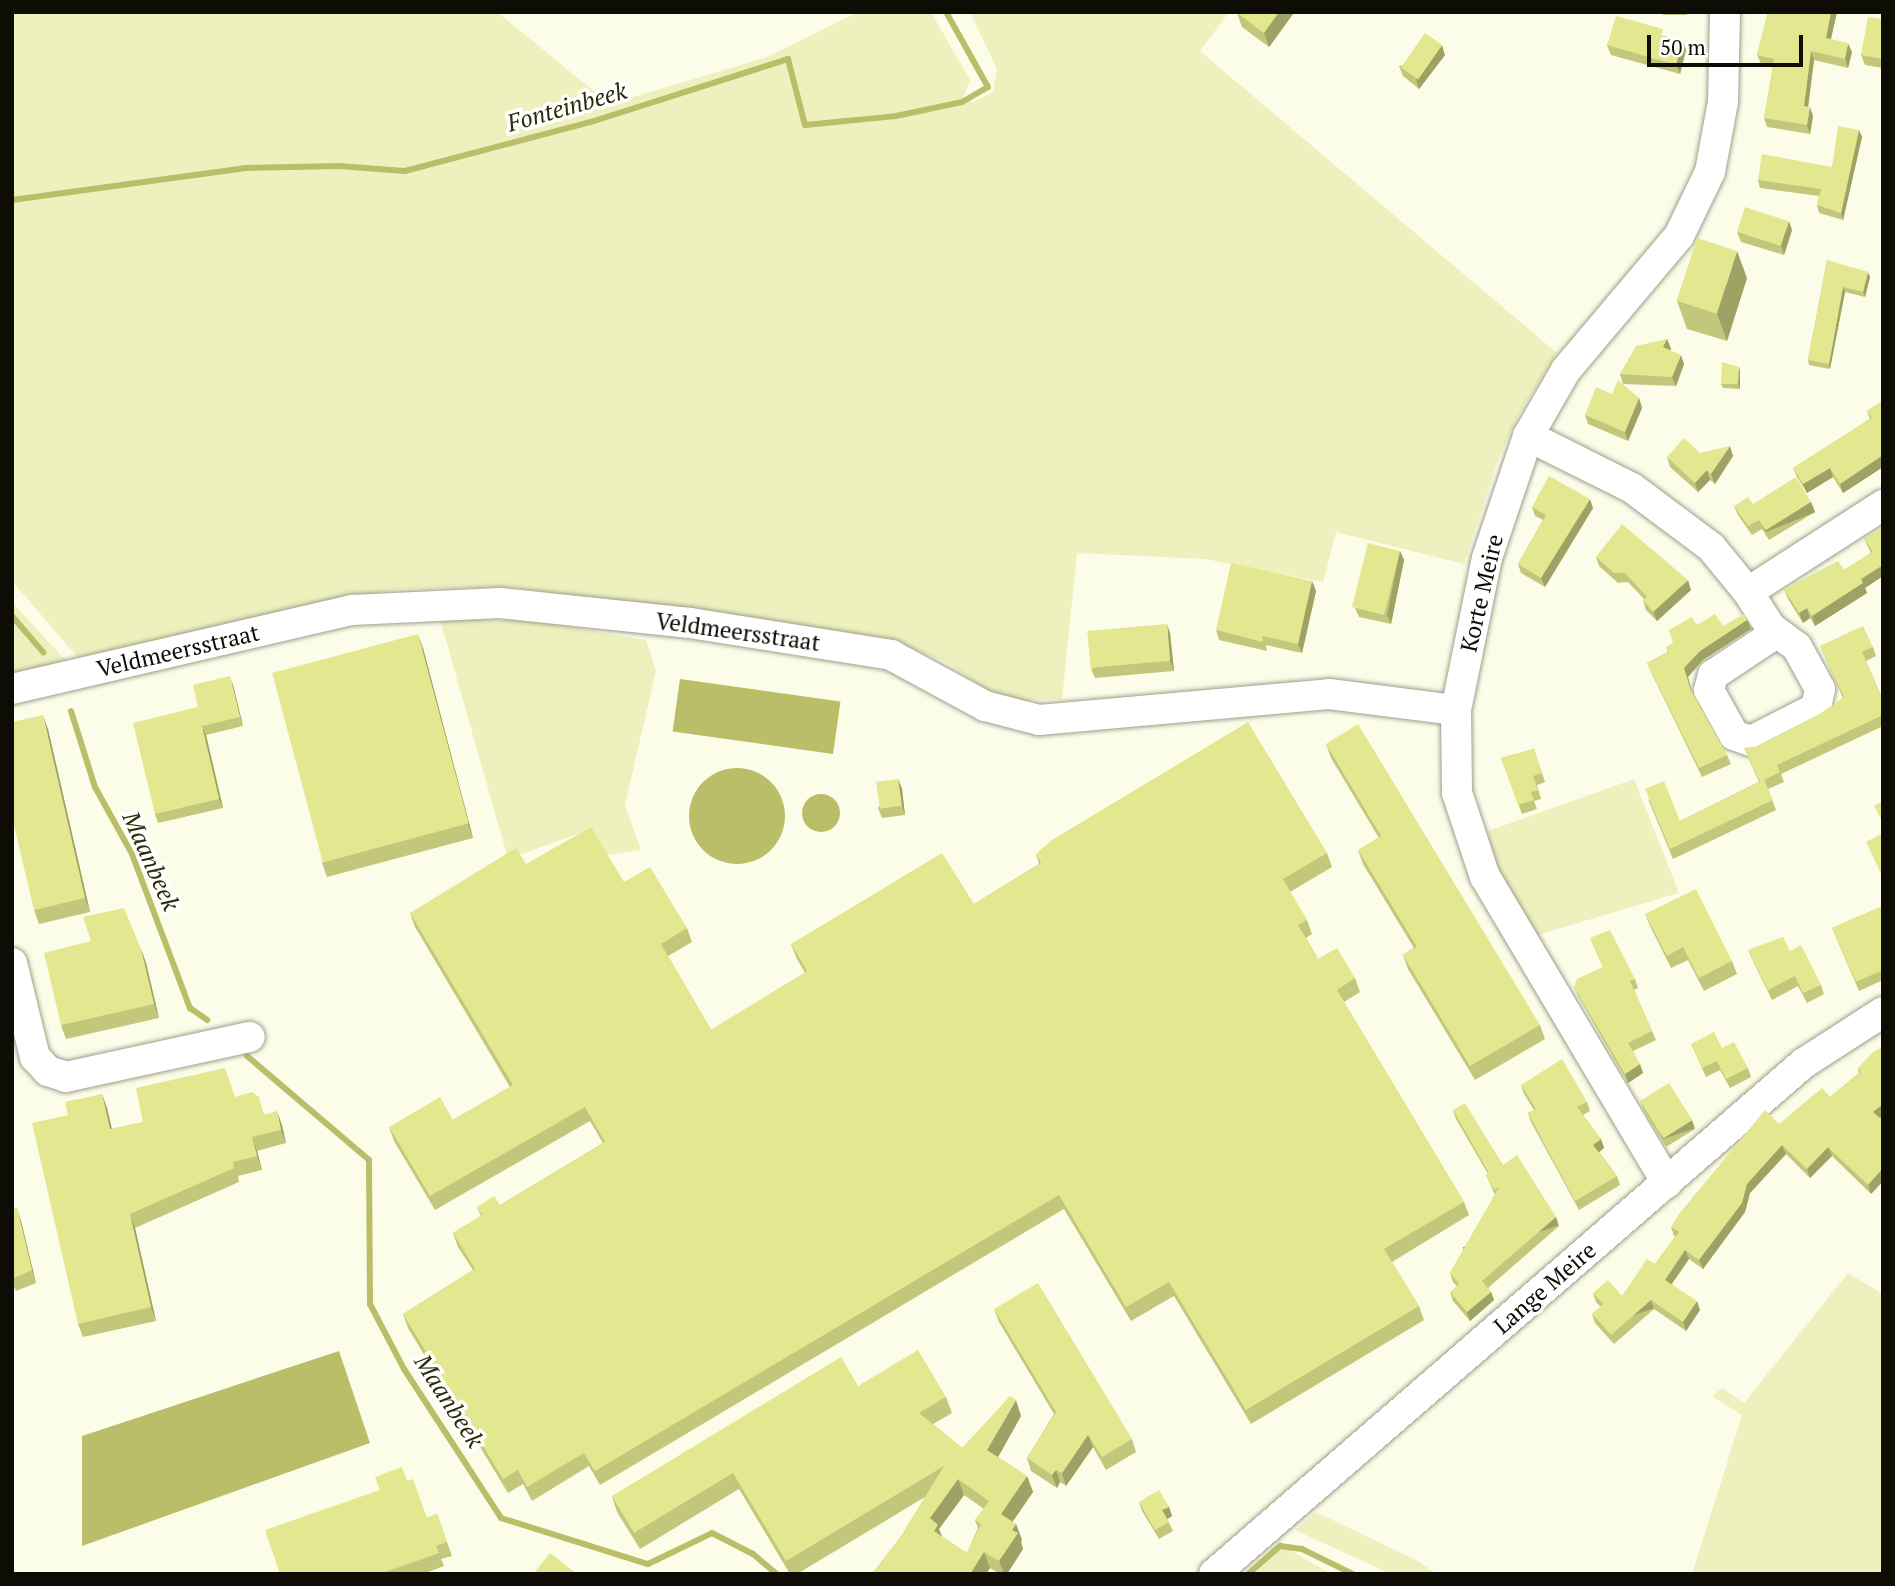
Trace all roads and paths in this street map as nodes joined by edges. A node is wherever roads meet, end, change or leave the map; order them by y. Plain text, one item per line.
1 (1725, 12) edge
2 (1528, 436) junction
3 (1883, 505) edge
4 (1748, 592) junction
5 (1772, 628) dead end
6 (12, 690) edge
7 (1456, 710) junction
8 (12, 963) edge
9 (1883, 1012) edge
10 (250, 1037) dead end
11 (1667, 1183) junction
12 (1214, 1574) edge

1 - 2 street, Korte Meire
2 - 4 street
2 - 7 street, Korte Meire
3 - 4 street
4 - 5 street
6 - 7 street, Veldmeersstraat
7 - 11 street, Korte Meire
8 - 10 street
9 - 11 street, Lange Meire
11 - 12 street, Lange Meire

